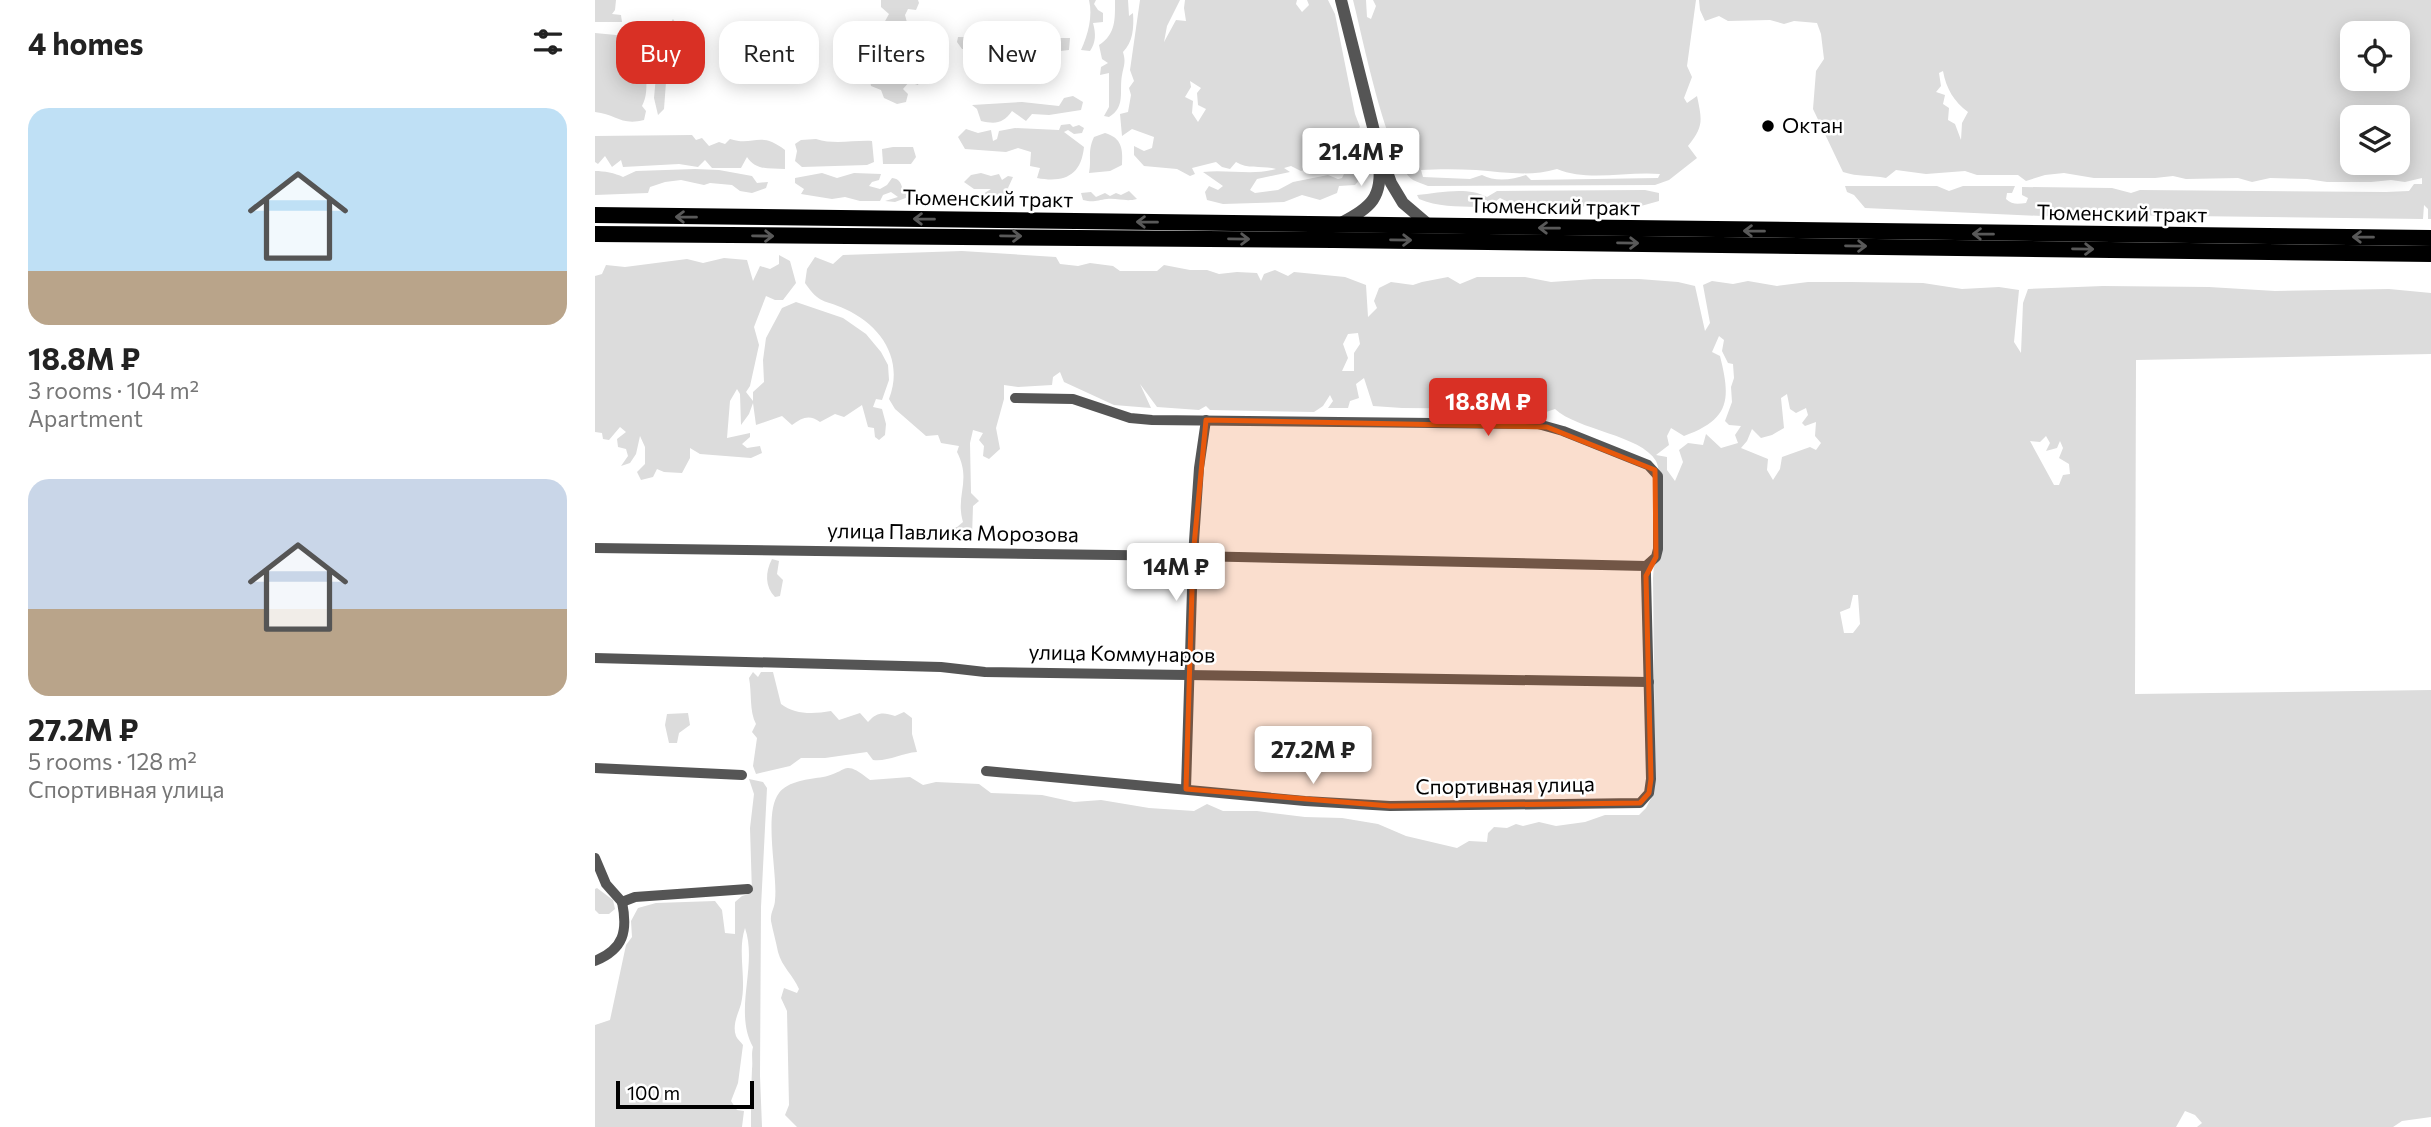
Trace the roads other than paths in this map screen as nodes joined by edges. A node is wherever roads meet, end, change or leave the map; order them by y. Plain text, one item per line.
1 (1341, 0) edge
2 (1378, 147) junction
3 (595, 215) edge
4 (1338, 225) junction
5 (1430, 226) junction
6 (595, 234) edge
7 (2431, 238) edge
8 (2431, 254) edge
9 (1015, 398) dead end
10 (1206, 421) junction
11 (595, 548) edge
12 (1193, 556) junction
13 (1646, 566) junction
14 (595, 658) edge
15 (1190, 674) junction
16 (1649, 682) junction
17 (595, 768) edge
18 (986, 771) dead end
19 (742, 775) dead end
20 (1186, 789) junction
21 (595, 858) edge
22 (748, 889) dead end
23 (622, 902) junction
24 (595, 961) edge

1 - 2 street
2 - 4 street
2 - 5 street
4 -> 3 main road, Тюменский тракт
4 - 5 main road, Тюменский тракт
7 -> 5 main road, Тюменский тракт
6 -> 8 main road, Тюменский тракт
9 - 10 street
10 - 12 street
10 - 13 street
11 - 12 street, улица Павлика Морозова
12 - 13 street, улица Павлика Морозова
12 - 15 street
13 - 16 street
14 - 15 street, улица Коммунаров
15 - 16 street, улица Коммунаров
15 - 20 street
16 - 20 street, Спортивная улица
17 - 19 street
18 - 20 street, Спортивная улица
21 - 23 street
22 - 23 street
23 - 24 street

